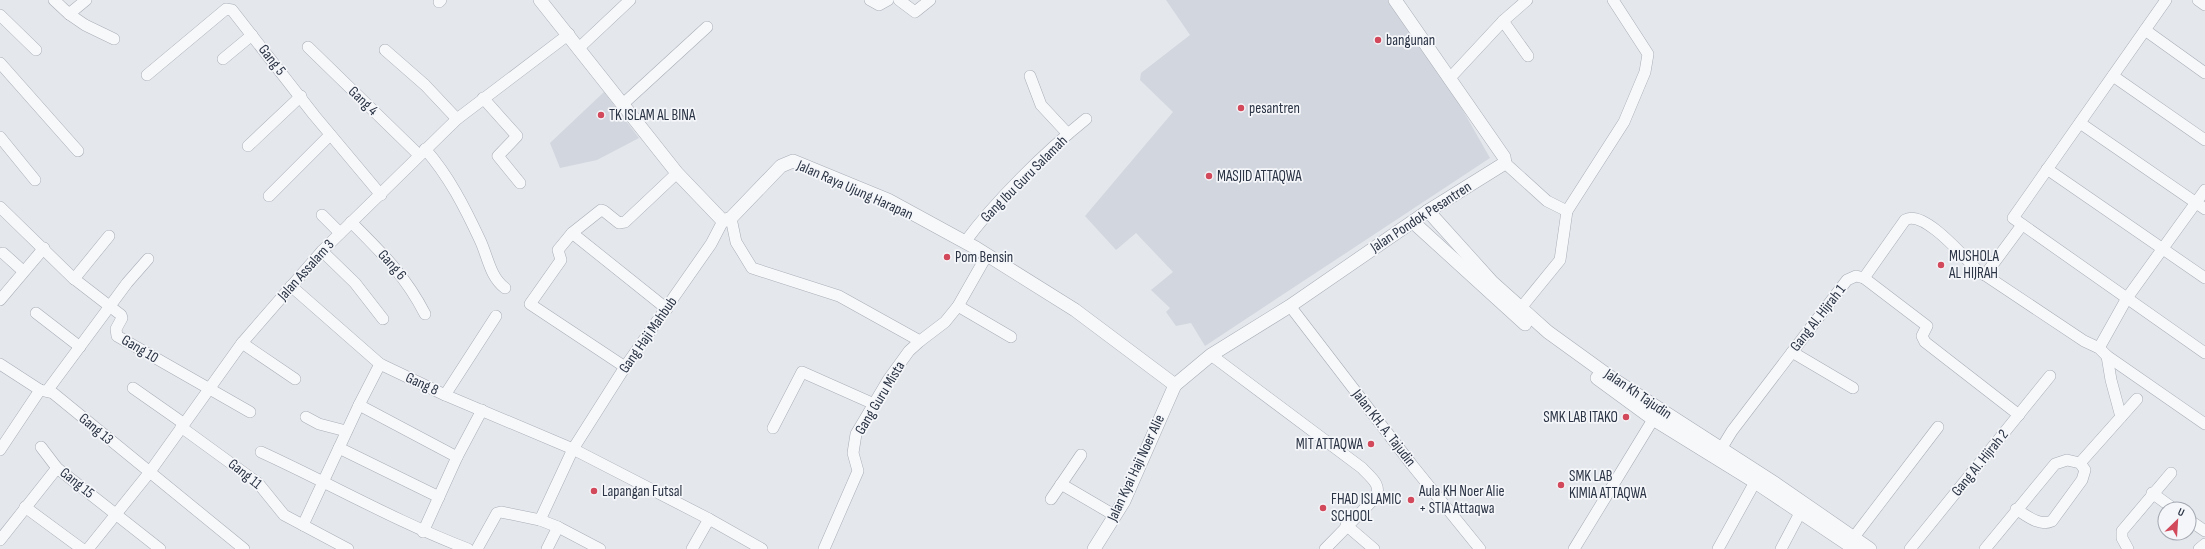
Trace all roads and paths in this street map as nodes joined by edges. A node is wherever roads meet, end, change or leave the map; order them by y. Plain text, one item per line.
1 (54, 0) edge
2 (86, 0) edge
3 (540, 0) edge
4 (630, 0) edge
5 (870, 0) edge
6 (888, 0) edge
7 (899, 0) edge
8 (930, 0) edge
9 (1395, 0) edge
10 (1527, 0) edge
11 (1613, 0) edge
12 (2166, 0) edge
13 (2198, 0) edge
14 (2205, 5) edge
15 (69, 14) junction
16 (0, 15) edge
17 (1503, 21) junction
18 (707, 27) dead end
19 (2145, 30) junction
20 (569, 34) junction
21 (252, 35) junction
22 (114, 39) dead end
23 (308, 47) dead end
24 (580, 47) junction
25 (36, 50) dead end
26 (385, 50) dead end
27 (1528, 56) dead end
28 (223, 59) dead end
29 (0, 63) edge
30 (2205, 73) edge
31 (147, 75) dead end
32 (1030, 76) dead end
33 (2113, 76) junction
34 (1449, 79) junction
35 (301, 96) junction
36 (483, 98) junction
37 (623, 104) junction
38 (457, 118) junction
39 (1086, 119) dead end
40 (2080, 123) junction
41 (1068, 134) junction
42 (330, 135) junction
43 (0, 137) edge
44 (2205, 140) edge
45 (248, 146) dead end
46 (78, 151) dead end
47 (422, 152) junction
48 (1505, 163) junction
49 (2047, 169) junction
50 (677, 173) junction
51 (35, 180) dead end
52 (520, 183) dead end
53 (2205, 190) edge
54 (381, 195) junction
55 (269, 196) dead end
56 (2200, 206) edge
57 (0, 207) edge
58 (1428, 211) junction
59 (1567, 211) junction
60 (322, 215) dead end
61 (727, 219) junction
62 (351, 222) junction
63 (1414, 222) junction
64 (2022, 225) junction
65 (340, 233) junction
66 (572, 233) junction
67 (109, 236) dead end
68 (965, 242) junction
69 (44, 248) junction
70 (2163, 249) junction
71 (322, 251) junction
72 (2, 253) dead end
73 (987, 255) junction
74 (148, 259) dead end
75 (23, 271) junction
76 (1985, 275) junction
77 (1864, 278) junction
78 (2205, 278) edge
79 (74, 279) junction
80 (291, 286) junction
81 (505, 288) dead end
82 (2127, 298) junction
83 (0, 300) edge
84 (958, 306) junction
85 (1290, 306) junction
86 (110, 307) junction
87 (1520, 308) junction
88 (667, 309) junction
89 (36, 313) dead end
90 (424, 314) dead end
91 (496, 316) dead end
92 (383, 319) dead end
93 (1011, 337) dead end
94 (920, 341) junction
95 (242, 343) junction
96 (80, 347) junction
97 (2099, 348) junction
98 (1792, 352) junction
99 (2205, 353) edge
100 (1211, 355) junction
101 (2107, 356) junction
102 (0, 364) edge
103 (380, 364) junction
104 (626, 367) junction
105 (2050, 376) dead end
106 (295, 379) dead end
107 (1175, 385) junction
108 (134, 388) dead end
109 (1853, 388) dead end
110 (208, 390) junction
111 (43, 391) junction
112 (445, 395) junction
113 (2137, 399) dead end
114 (874, 404) junction
115 (359, 405) junction
116 (482, 410) junction
117 (250, 412) dead end
118 (1656, 414) junction
119 (2019, 415) junction
120 (306, 417) dead end
121 (2121, 417) junction
122 (2205, 424) edge
123 (182, 425) junction
124 (1938, 427) dead end
125 (773, 428) dead end
126 (346, 431) junction
127 (1726, 439) junction
128 (1, 445) edge
129 (40, 447) dead end
130 (339, 448) junction
131 (573, 449) junction
132 (261, 452) dead end
133 (1081, 455) dead end
134 (457, 457) junction
135 (2080, 463) junction
136 (57, 468) junction
137 (149, 473) junction
138 (2171, 473) dead end
139 (324, 481) junction
140 (1755, 482) junction
141 (1061, 484) junction
142 (2152, 494) junction
143 (439, 498) junction
144 (1051, 499) dead end
145 (2162, 501) edge
146 (25, 507) junction
147 (2016, 509) junction
148 (1800, 513) junction
149 (117, 515) junction
150 (1114, 515) junction
151 (709, 519) junction
152 (540, 520) junction
153 (303, 525) junction
154 (1346, 525) junction
155 (558, 527) junction
156 (423, 532) junction
157 (1854, 539) edge
158 (0, 540) edge
159 (2205, 544) edge
160 (342, 548) edge
161 (82, 549) edge
162 (88, 549) edge
163 (160, 549) edge
164 (244, 549) edge
165 (468, 549) edge
166 (478, 549) edge
167 (547, 549) edge
168 (598, 549) edge
169 (692, 549) edge
170 (762, 549) edge
171 (824, 549) edge
172 (1094, 549) edge
173 (1325, 549) edge
174 (1374, 549) edge
175 (1480, 549) edge
176 (1574, 549) edge
177 (1718, 549) edge
178 (1781, 549) edge
179 (1870, 549) edge
180 (1910, 549) edge
181 (1985, 549) edge
182 (2126, 549) edge
183 (2200, 549) edge

1 - 15 street
2 - 15 street
3 - 20 street
4 - 24 street
5 - 6 street
7 - 8 street
9 - 34 street
10 - 17 street
11 - 59 street
12 - 19 street
13 - 14 street
15 - 22 street
16 - 25 street
17 - 27 street
17 - 34 street
18 - 37 street
19 - 30 street
19 - 33 street
20 - 24 street
20 - 36 street, Jalan Assalam 3
21 - 28 street
21 - 31 street, Gang 5
21 - 35 street, Gang 5
23 - 47 street, Gang 4
24 - 37 street
26 - 38 street
29 - 46 street
32 - 41 street
33 - 40 street
33 - 44 street
34 - 48 street
35 - 42 street, Gang 5
35 - 45 street
36 - 38 street, Jalan Assalam 3
36 - 52 street
37 - 50 street
38 - 47 street, Jalan Assalam 3
39 - 41 street, Gang Ibu Guru Salamah
40 - 49 street
40 - 56 street
41 - 68 street, Gang Ibu Guru Salamah
42 - 54 street, Gang 5
42 - 55 street
43 - 51 street
47 - 54 street, Jalan Assalam 3
47 - 81 street, Gang 4
48 - 58 street, Jalan Pondok Pesantren
48 - 59 street
49 - 64 street
49 - 70 street
50 - 61 street
50 - 66 street
53 - 56 street
54 - 62 street, Jalan Assalam 3
56 - 70 street
57 - 69 street, Gang 10
58 - 63 street, Jalan Pondok Pesantren
58 - 87 street, Jalan Kh Tajudin
59 - 87 street
60 - 65 street
61 - 68 street, Jalan Raya Ujung Harapan
61 - 88 street, Gang Haji Mahbub
61 - 94 street
62 - 65 street, Jalan Assalam 3
62 - 90 street, Gang 6
63 - 85 street, Jalan Pondok Pesantren
63 - 118 street, Jalan Kh Tajudin
64 - 76 street
64 - 82 street
65 - 71 street, Jalan Assalam 3
66 - 88 street
66 - 104 street
67 - 79 street
68 - 73 street, Jalan Raya Ujung Harapan
69 - 75 street
69 - 79 street, Gang 10
70 - 78 street
70 - 82 street
71 - 80 street, Jalan Assalam 3
71 - 92 street
72 - 75 street
73 - 84 street, Gang Guru Mista
73 - 107 street, Jalan Raya Ujung Harapan
74 - 86 street
75 - 83 street
76 - 77 street
76 - 97 street
77 - 98 street, Gang Al. Hijrah 1
77 - 119 street, Gang Al. Hijrah 1
79 - 86 street, Gang 10
80 - 95 street, Jalan Assalam 3
80 - 103 street, Gang 8
82 - 97 street
82 - 99 street
84 - 93 street
84 - 94 street, Gang Guru Mista
85 - 100 street, Jalan Pondok Pesantren
85 - 175 street, Jalan KH. A. Tajudin
86 - 96 street
86 - 110 street, Gang 10
87 - 118 street, Jalan Kh Tajudin
88 - 104 street, Gang Haji Mahbub
89 - 96 street
91 - 112 street
94 - 114 street, Gang Guru Mista
95 - 106 street
95 - 110 street, Jalan Assalam 3
96 - 111 street
97 - 101 street
98 - 109 street
98 - 127 street, Gang Al. Hijrah 1
100 - 107 street, Jalan Pondok Pesantren
100 - 154 street
101 - 121 street
101 - 122 street
102 - 111 street, Gang 13
103 - 112 street, Gang 8
103 - 115 street
104 - 131 street, Gang Haji Mahbub
105 - 119 street, Gang Al. Hijrah 2
107 - 150 street, Jalan Kyai Haji Noer Alie
108 - 123 street, Gang 11
110 - 117 street
110 - 123 street, Jalan Assalam 3
111 - 128 street
111 - 137 street, Gang 13
112 - 116 street, Gang 8
113 - 121 street
114 - 125 street
114 - 171 street, Gang Guru Mista
115 - 126 street
115 - 134 street
116 - 131 street, Gang 8
116 - 134 street
118 - 127 street, Jalan Kh Tajudin
118 - 140 street, Jalan Kh Tajudin
118 - 176 street
119 - 180 street, Gang Al. Hijrah 2
120 - 126 street
121 - 135 street
123 - 137 street, Jalan Assalam 3
123 - 153 street, Gang 11
124 - 157 street
126 - 130 street
127 - 157 street, Jalan Kh Tajudin
129 - 136 street, Gang 15
130 - 139 street
130 - 143 street
131 - 151 street, Gang 8
131 - 152 street, Gang Haji Mahbub
132 - 139 street
133 - 141 street
134 - 143 street
135 - 147 street
135 - 147 street
136 - 146 street
136 - 149 street, Gang 15
137 - 149 street, Jalan Assalam 3
137 - 164 street, Gang 13
138 - 142 street
139 - 153 street
139 - 156 street
140 - 148 street, Jalan Kh Tajudin
140 - 177 street
141 - 144 street
141 - 150 street
142 - 145 street
142 - 182 street
143 - 156 street
146 - 158 street
146 - 161 street
147 - 181 street
148 - 157 street, Jalan Kh Tajudin
148 - 178 street
149 - 162 street, Jalan Assalam 3
149 - 163 street, Gang 15
150 - 172 street, Jalan Kyai Haji Noer Alie
151 - 169 street
151 - 170 street, Gang 8
152 - 155 street
152 - 166 street
153 - 160 street, Gang 11
154 - 173 street
154 - 174 street
155 - 167 street
155 - 168 street
156 - 165 street
157 - 179 street, Jalan Kh Tajudin
159 - 183 street

